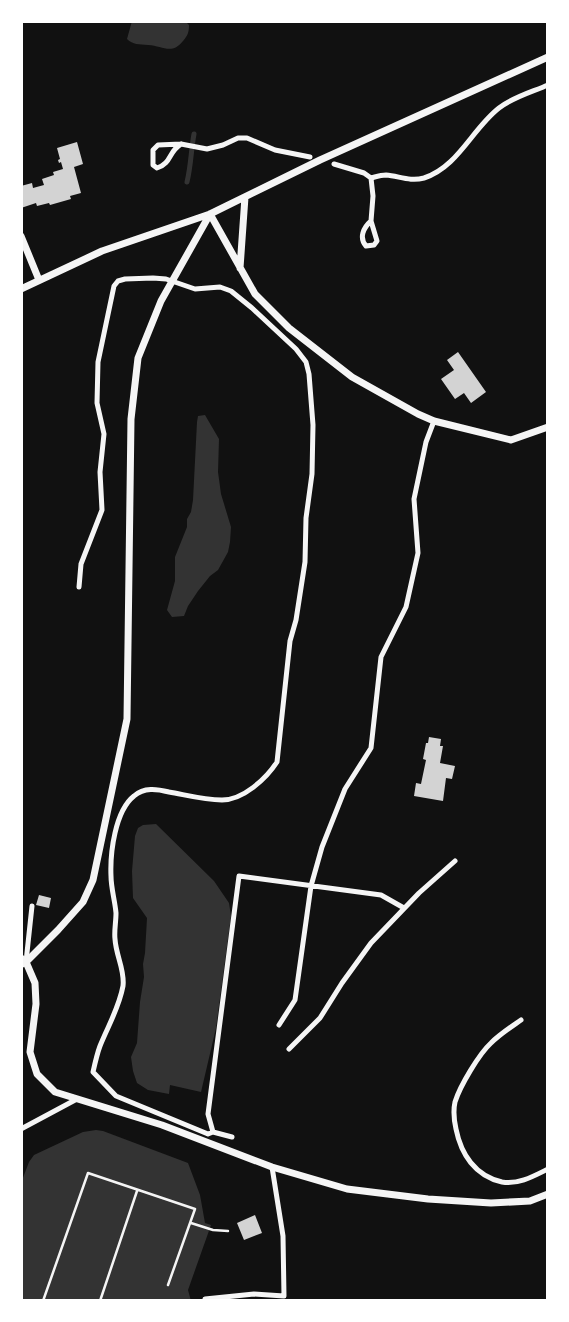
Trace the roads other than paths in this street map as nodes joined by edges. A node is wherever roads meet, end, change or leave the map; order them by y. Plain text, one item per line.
1 (548, 57) edge
2 (548, 85) edge
3 (181, 145) junction
4 (310, 157) dead end
5 (334, 163) dead end
6 (370, 178) junction
7 (246, 197) junction
8 (209, 214) junction
9 (372, 221) dead end
10 (21, 236) edge
11 (240, 269) junction
12 (38, 280) junction
13 (172, 282) junction
14 (21, 289) edge
15 (434, 421) junction
16 (548, 427) edge
17 (79, 587) dead end
18 (455, 861) dead end
19 (311, 886) junction
20 (32, 906) dead end
21 (404, 908) junction
22 (23, 962) edge
23 (521, 1020) dead end
24 (279, 1026) dead end
25 (289, 1049) dead end
26 (77, 1099) junction
27 (21, 1129) edge
28 (213, 1132) junction
29 (232, 1137) dead end
30 (272, 1167) junction
31 (548, 1169) edge
32 (548, 1194) edge
33 (205, 1299) dead end

1 - 7 street
2 - 6 lane
3 - 3 lane
3 - 4 lane
5 - 6 lane
6 - 9 lane
7 - 8 street
7 - 11 street
8 - 11 street
8 - 12 street
8 - 13 street
10 - 12 street
11 - 15 street
12 - 14 street
13 - 17 lane
13 - 22 street
13 - 28 lane
15 - 16 street
15 - 19 lane
18 - 21 lane
19 - 21 lane
19 - 24 lane
19 - 28 lane
20 - 22 lane
21 - 25 lane
22 - 26 street
23 - 31 lane
26 - 27 lane
26 - 30 street
28 - 29 lane
30 - 32 street
30 - 33 lane

